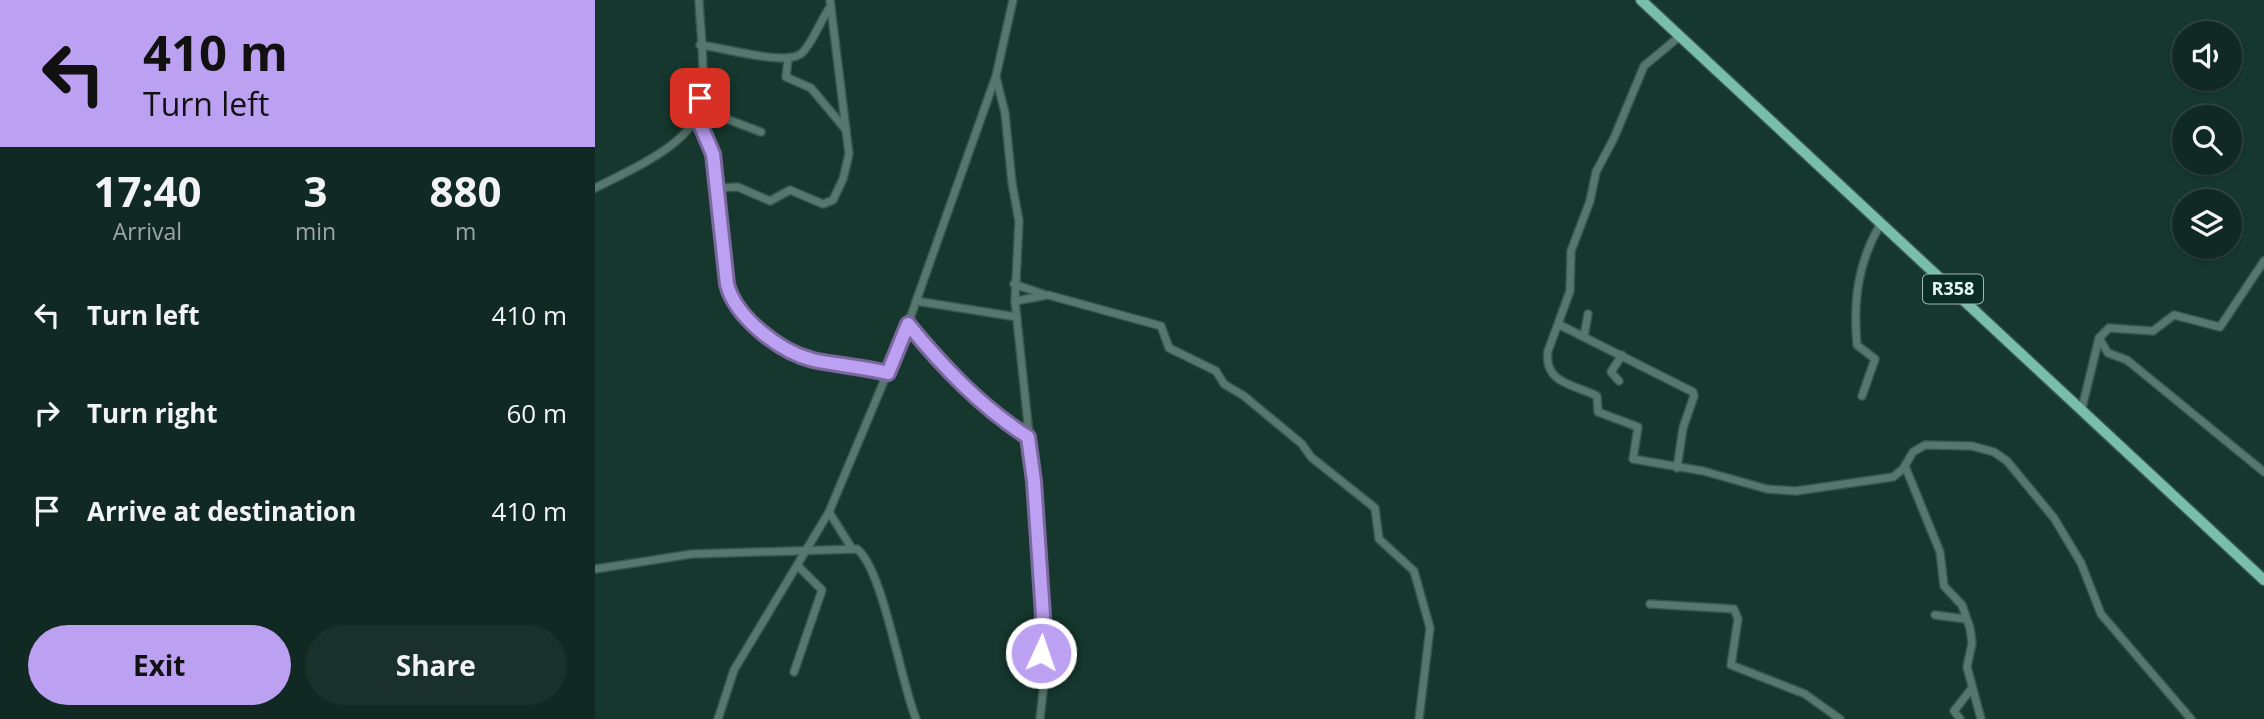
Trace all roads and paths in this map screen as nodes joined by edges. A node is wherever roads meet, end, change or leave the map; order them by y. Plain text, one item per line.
1 (699, 0) edge
2 (1013, 0) edge
3 (1641, 0) edge
4 (830, 3) edge
5 (1679, 36) junction
6 (700, 45) junction
7 (788, 59) junction
8 (996, 76) junction
9 (697, 115) junction
10 (846, 130) junction
11 (761, 132) dead end
12 (595, 188) edge
13 (717, 188) junction
14 (1881, 223) junction
15 (2264, 261) edge
16 (1014, 284) junction
17 (1043, 295) junction
18 (916, 301) junction
19 (1015, 301) junction
20 (1588, 314) dead end
21 (1017, 317) junction
22 (908, 324) junction
23 (1560, 326) junction
24 (1584, 336) junction
25 (2099, 338) junction
26 (1622, 355) junction
27 (888, 373) junction
28 (1619, 381) dead end
29 (1863, 396) dead end
30 (2082, 408) junction
31 (1028, 437) junction
32 (1905, 466) junction
33 (1677, 468) junction
34 (2264, 472) edge
35 (829, 512) junction
36 (851, 547) junction
37 (808, 551) junction
38 (798, 566) junction
39 (595, 569) edge
40 (2264, 580) edge
41 (1650, 604) dead end
42 (1935, 615) dead end
43 (1966, 619) junction
44 (794, 672) dead end
45 (1972, 688) junction
46 (718, 719) edge
47 (916, 719) edge
48 (1040, 719) edge
49 (1419, 719) edge
50 (1840, 719) edge
51 (1960, 719) edge
52 (1981, 719) edge
53 (2192, 719) edge

1 - 6 street
2 - 8 street
3 - 5 main road, R358
4 - 7 street
4 - 10 street
5 - 14 main road, R358
5 - 23 street
6 - 7 street
6 - 9 street
7 - 10 street
8 - 16 street
8 - 18 street
9 - 11 street
9 - 12 street
9 - 13 street
10 - 13 street
13 - 27 street
14 - 29 street
14 - 30 main road, R358
15 - 25 street
16 - 17 street
16 - 19 street
17 - 19 street
17 - 49 street
18 - 21 street
18 - 22 street
19 - 21 street
20 - 24 street
21 - 31 street
22 - 27 street
22 - 31 street
23 - 24 street
23 - 33 street
24 - 26 street
25 - 30 street
25 - 34 street
26 - 28 street
26 - 33 street
27 - 35 street
30 - 40 main road, R358
31 - 48 street
32 - 33 street
32 - 43 street
32 - 53 street
35 - 36 street
35 - 37 street
36 - 37 street
36 - 47 street
37 - 38 street
37 - 39 street
38 - 44 street
38 - 46 street
41 - 50 street
42 - 43 street
43 - 45 street
45 - 51 street
45 - 52 street

